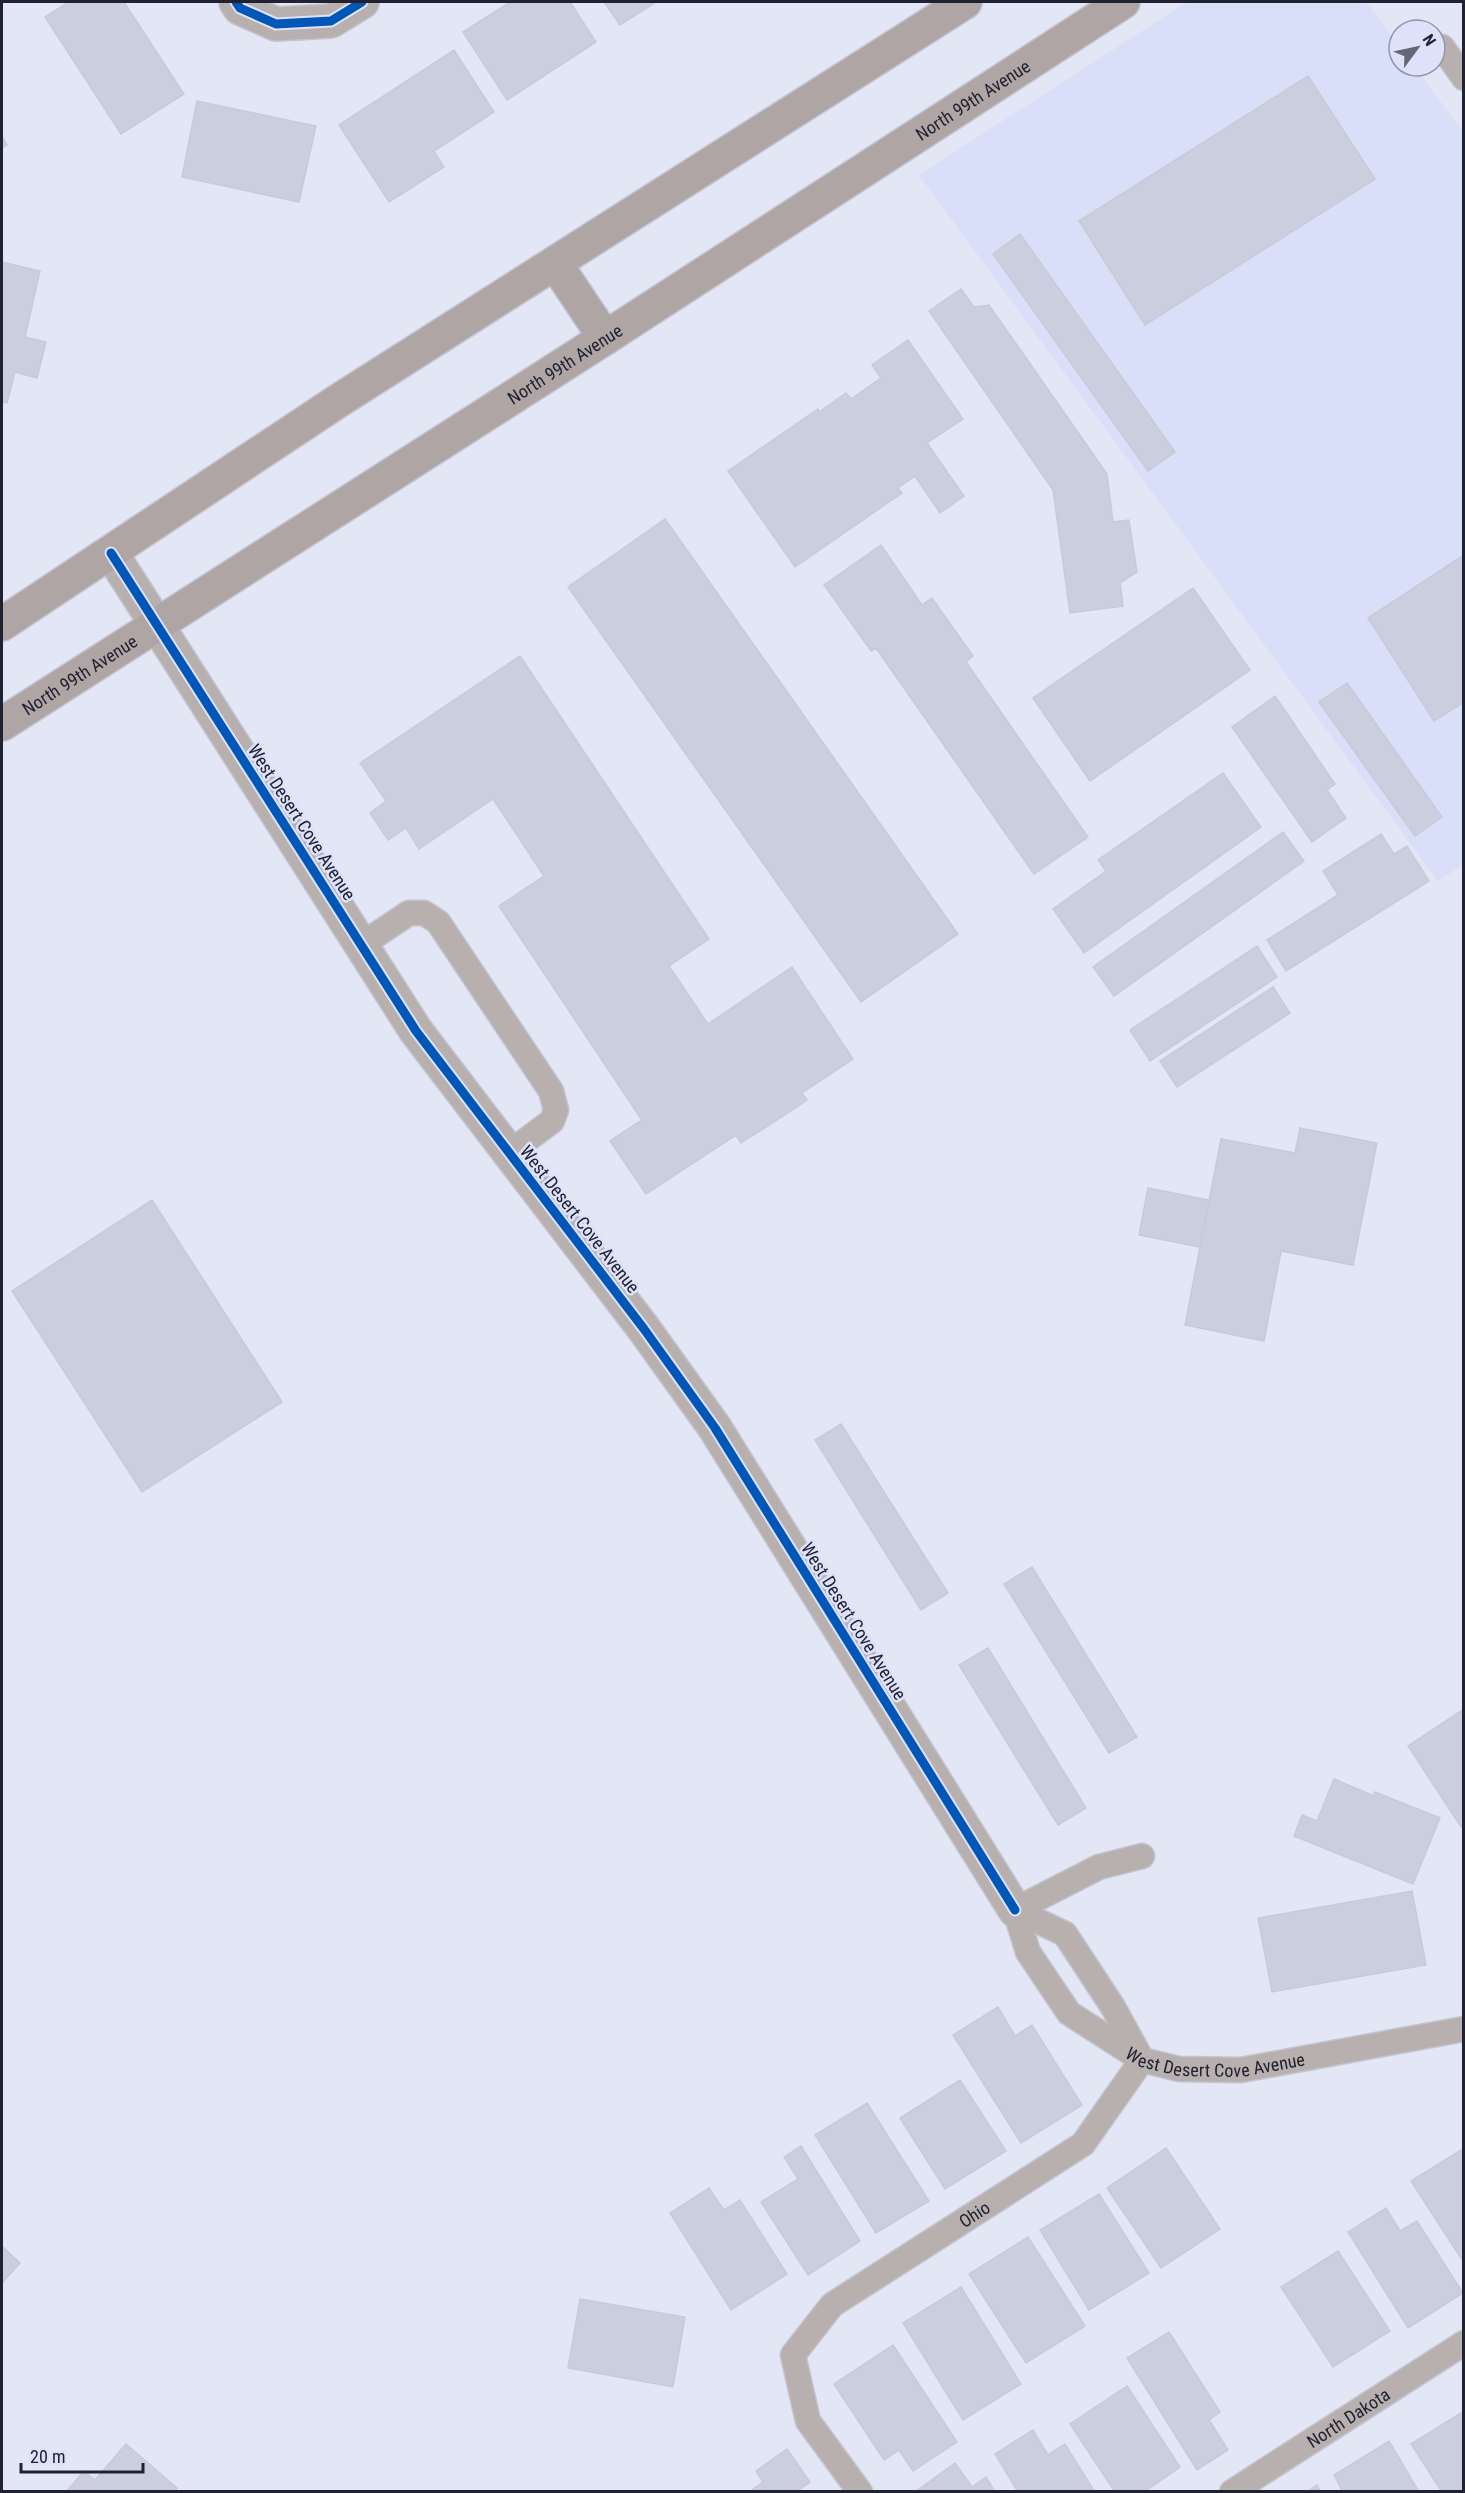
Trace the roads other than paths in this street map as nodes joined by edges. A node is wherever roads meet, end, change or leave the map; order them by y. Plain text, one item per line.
1 (236, 2) edge
2 (362, 2) edge
3 (965, 2) edge
4 (1124, 2) edge
5 (1447, 54) edge
6 (1464, 78) edge
7 (555, 263) junction
8 (605, 338) junction
9 (111, 553) junction
10 (156, 623) junction
11 (2, 624) edge
12 (2, 724) edge
13 (361, 945) junction
14 (509, 1153) junction
15 (1142, 1856) dead end
16 (1015, 1910) junction
17 (1464, 2029) edge
18 (1142, 2060) junction
19 (1464, 2343) edge
20 (860, 2492) edge
21 (1232, 2492) edge

1 - 2 street
3 - 7 main road
4 - 8 main road, North 99th Avenue
5 - 6 lane
7 - 8 main road
7 - 9 main road
8 - 10 main road, North 99th Avenue
9 - 10 street, West Desert Cove Avenue
9 - 11 main road
10 - 12 main road, North 99th Avenue
10 - 13 street, West Desert Cove Avenue
13 - 14 street, West Desert Cove Avenue
13 - 14 lane
14 - 16 street, West Desert Cove Avenue
15 - 16 lane
16 - 18 lane, West Desert Cove Avenue
16 - 18 lane
17 - 18 lane, West Desert Cove Avenue
18 - 20 lane, Ohio
19 - 21 lane, North Dakota

